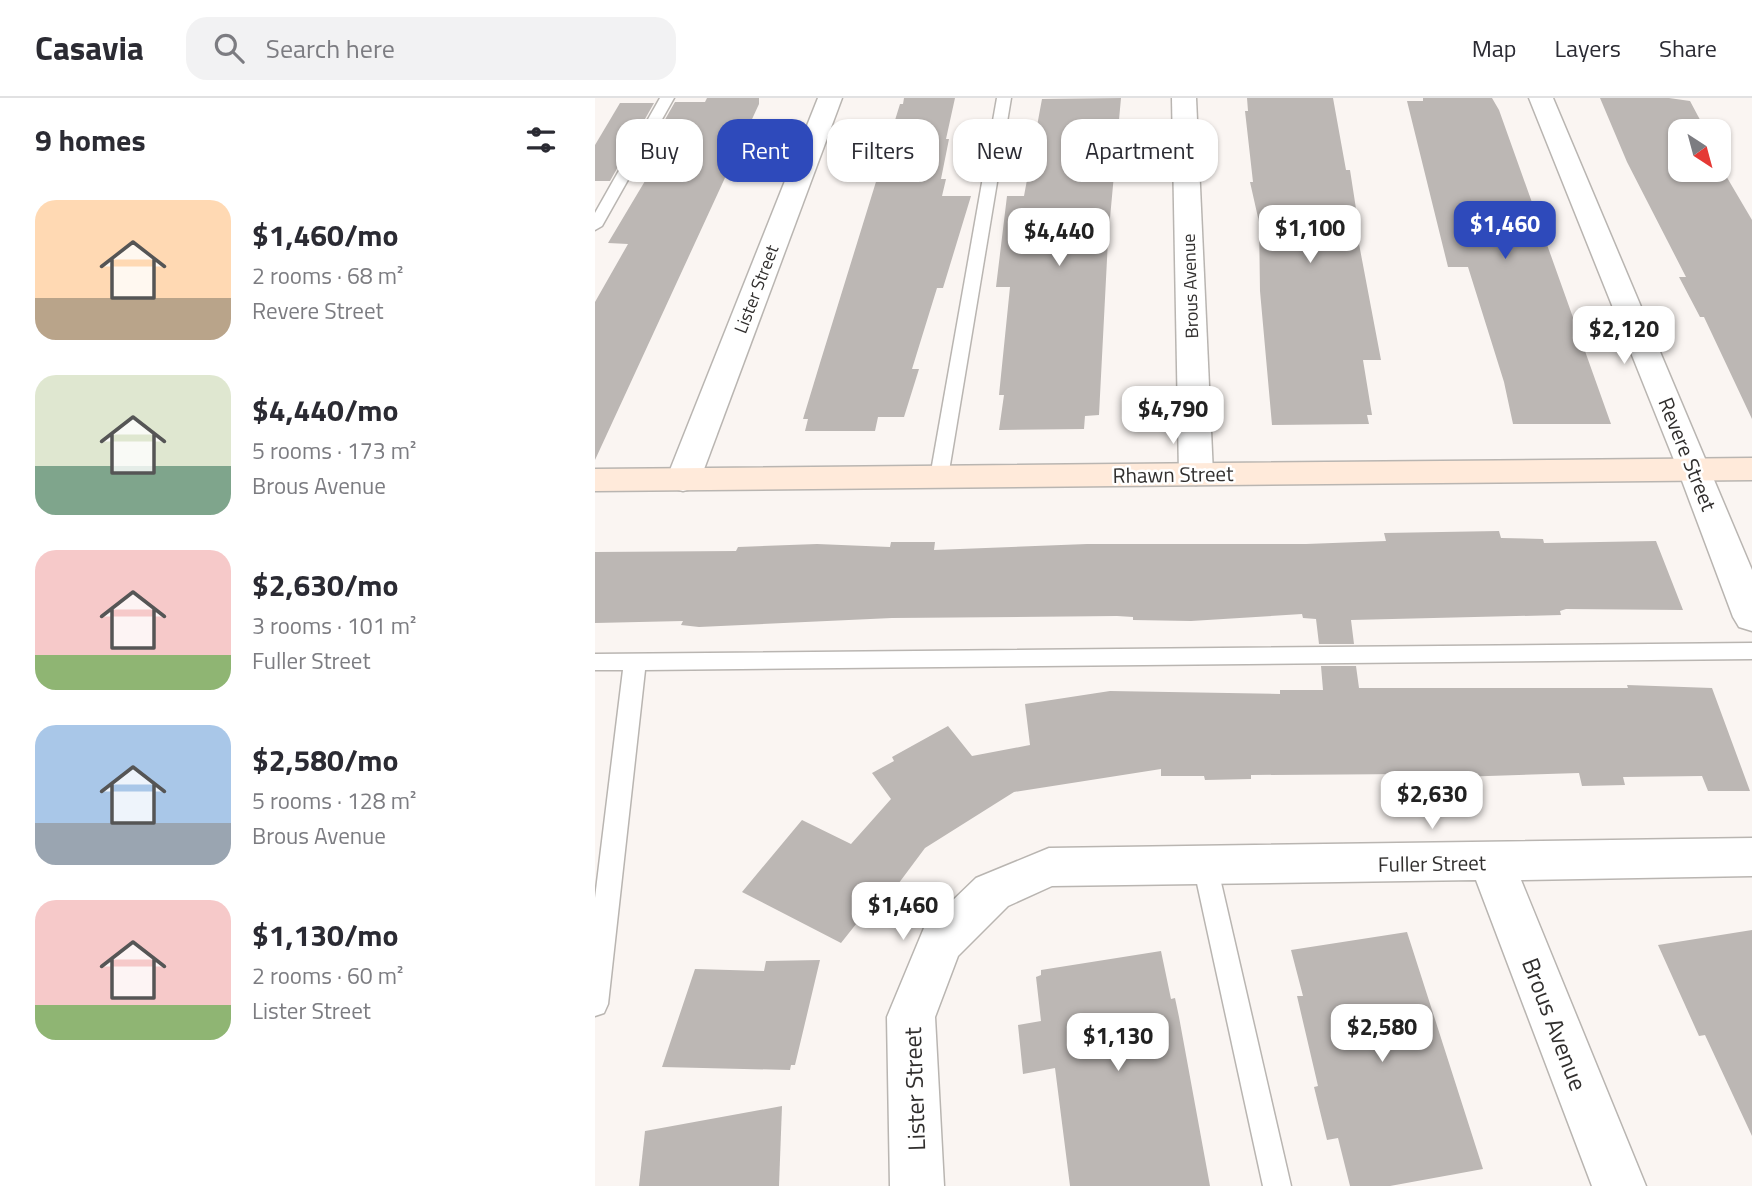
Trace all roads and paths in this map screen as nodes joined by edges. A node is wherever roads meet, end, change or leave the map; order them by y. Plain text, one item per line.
1 (667, 98) edge
2 (830, 98) edge
3 (1004, 98) edge
4 (1184, 98) edge
5 (1541, 98) edge
6 (595, 226) edge
7 (1752, 469) edge
8 (1695, 470) junction
9 (1196, 474) junction
10 (939, 477) junction
11 (595, 480) edge
12 (683, 480) junction
13 (1752, 617) edge
14 (1752, 651) edge
15 (635, 661) junction
16 (595, 662) edge
17 (1752, 858) edge
18 (1492, 863) junction
19 (1205, 865) junction
20 (1112, 867) joint
21 (595, 1004) edge
22 (917, 1186) edge
23 (1277, 1186) edge
24 (1619, 1186) edge

1 - 6 lane
2 - 12 street, Lister Street
3 - 10 lane
4 - 9 street, Brous Avenue
5 - 8 street, Revere Street
7 - 8 main road, Rhawn Street
8 - 9 main road, Rhawn Street
8 - 13 street, Revere Street
9 - 10 main road, Rhawn Street
10 - 12 main road, Rhawn Street
11 - 12 main road, Rhawn Street
14 - 15 lane
15 - 16 lane
15 - 21 lane
17 - 18 street, Fuller Street
18 - 19 street, Fuller Street
18 - 24 street, Brous Avenue
19 - 20 street, Fuller Street
19 - 23 lane
20 - 22 street, Lister Street

